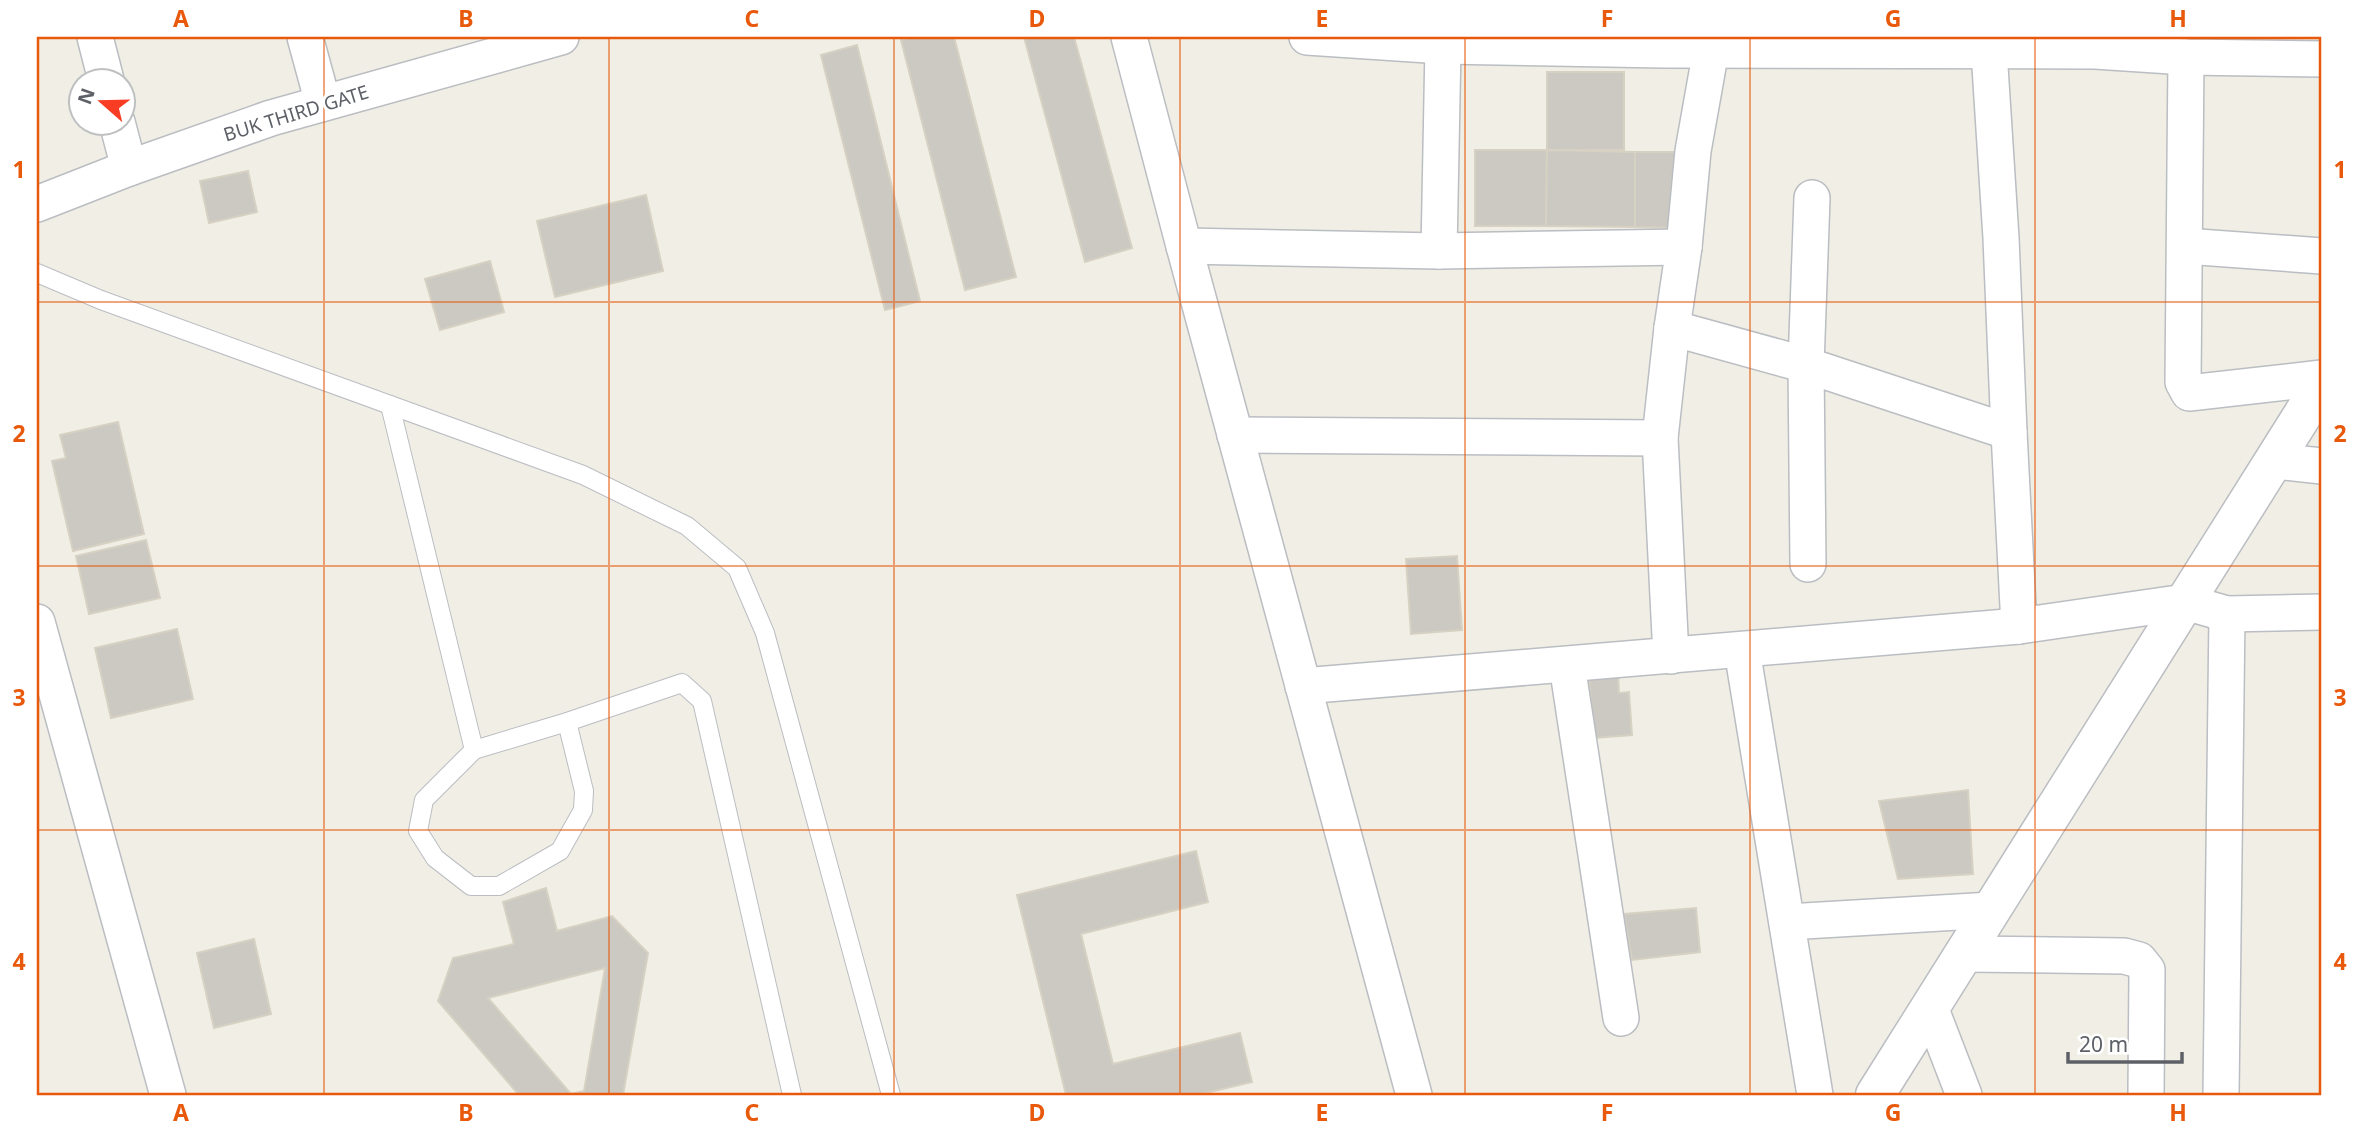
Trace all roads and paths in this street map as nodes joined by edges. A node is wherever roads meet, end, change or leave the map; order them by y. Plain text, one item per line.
1 (95, 37) edge
2 (305, 37) edge
3 (561, 37) edge
4 (1129, 37) edge
5 (1307, 37) edge
6 (1711, 43) edge
7 (1896, 43) edge
8 (2095, 44) edge
9 (492, 46) edge
10 (1443, 46) junction
11 (1989, 51) junction
12 (2313, 52) edge
13 (2186, 57) junction
14 (102, 66) edge
15 (323, 103) junction
16 (121, 136) edge
17 (129, 168) junction
18 (1812, 198) dead end
19 (37, 204) edge
20 (1184, 246) junction
21 (2185, 246) junction
22 (1684, 247) junction
23 (1439, 251) junction
24 (2322, 256) edge
25 (37, 273) edge
26 (1672, 328) junction
27 (1806, 365) junction
28 (2322, 378) edge
29 (2322, 384) edge
30 (390, 405) junction
31 (2009, 432) junction
32 (1235, 435) junction
33 (1660, 438) junction
34 (2274, 461) junction
35 (2322, 466) edge
36 (1808, 565) dead end
37 (2185, 602) junction
38 (2322, 612) edge
39 (2227, 614) junction
40 (37, 622) edge
41 (2018, 626) junction
42 (1742, 650) junction
43 (1671, 656) junction
44 (1567, 665) junction
45 (1303, 686) junction
46 (46, 688) edge
47 (567, 722) junction
48 (474, 750) junction
49 (1992, 911) junction
50 (1787, 922) junction
51 (1965, 954) junction
52 (1930, 1007) junction
53 (1621, 1018) dead end
54 (168, 1095) edge
55 (792, 1095) edge
56 (891, 1095) edge
57 (1414, 1095) edge
58 (1815, 1095) edge
59 (1875, 1095) edge
60 (1965, 1095) edge
61 (2146, 1095) edge
62 (2221, 1095) edge

1 - 14 street
2 - 15 street
3 - 9 street, BUK THIRD GATE
4 - 20 street
5 - 10 street
6 - 7 street
6 - 10 street
6 - 22 street
7 - 11 street
8 - 11 street
8 - 13 street
9 - 15 street, BUK THIRD GATE
10 - 23 street
11 - 31 street
12 - 13 street
13 - 21 street
15 - 17 street, BUK THIRD GATE
16 - 17 street
17 - 19 street, BUK THIRD GATE
18 - 27 street
20 - 23 street
20 - 32 street
21 - 24 street
21 - 28 street
22 - 23 street
22 - 26 street
25 - 30 lane
26 - 27 street
26 - 33 street
27 - 31 street
27 - 36 street
29 - 34 street
30 - 48 lane
30 - 56 lane
31 - 41 street
32 - 33 street
32 - 45 street
33 - 43 street
34 - 35 street
34 - 37 street
37 - 39 street
37 - 41 street
37 - 49 street
38 - 39 street
39 - 62 street
40 - 46 street
41 - 42 street
42 - 43 street
42 - 50 street
43 - 44 street
44 - 45 street
44 - 53 street
45 - 57 street
46 - 54 street
47 - 48 lane
47 - 48 lane
47 - 55 lane
49 - 50 street
49 - 51 street
50 - 58 street
51 - 52 street
51 - 61 street
52 - 59 street
52 - 60 street

